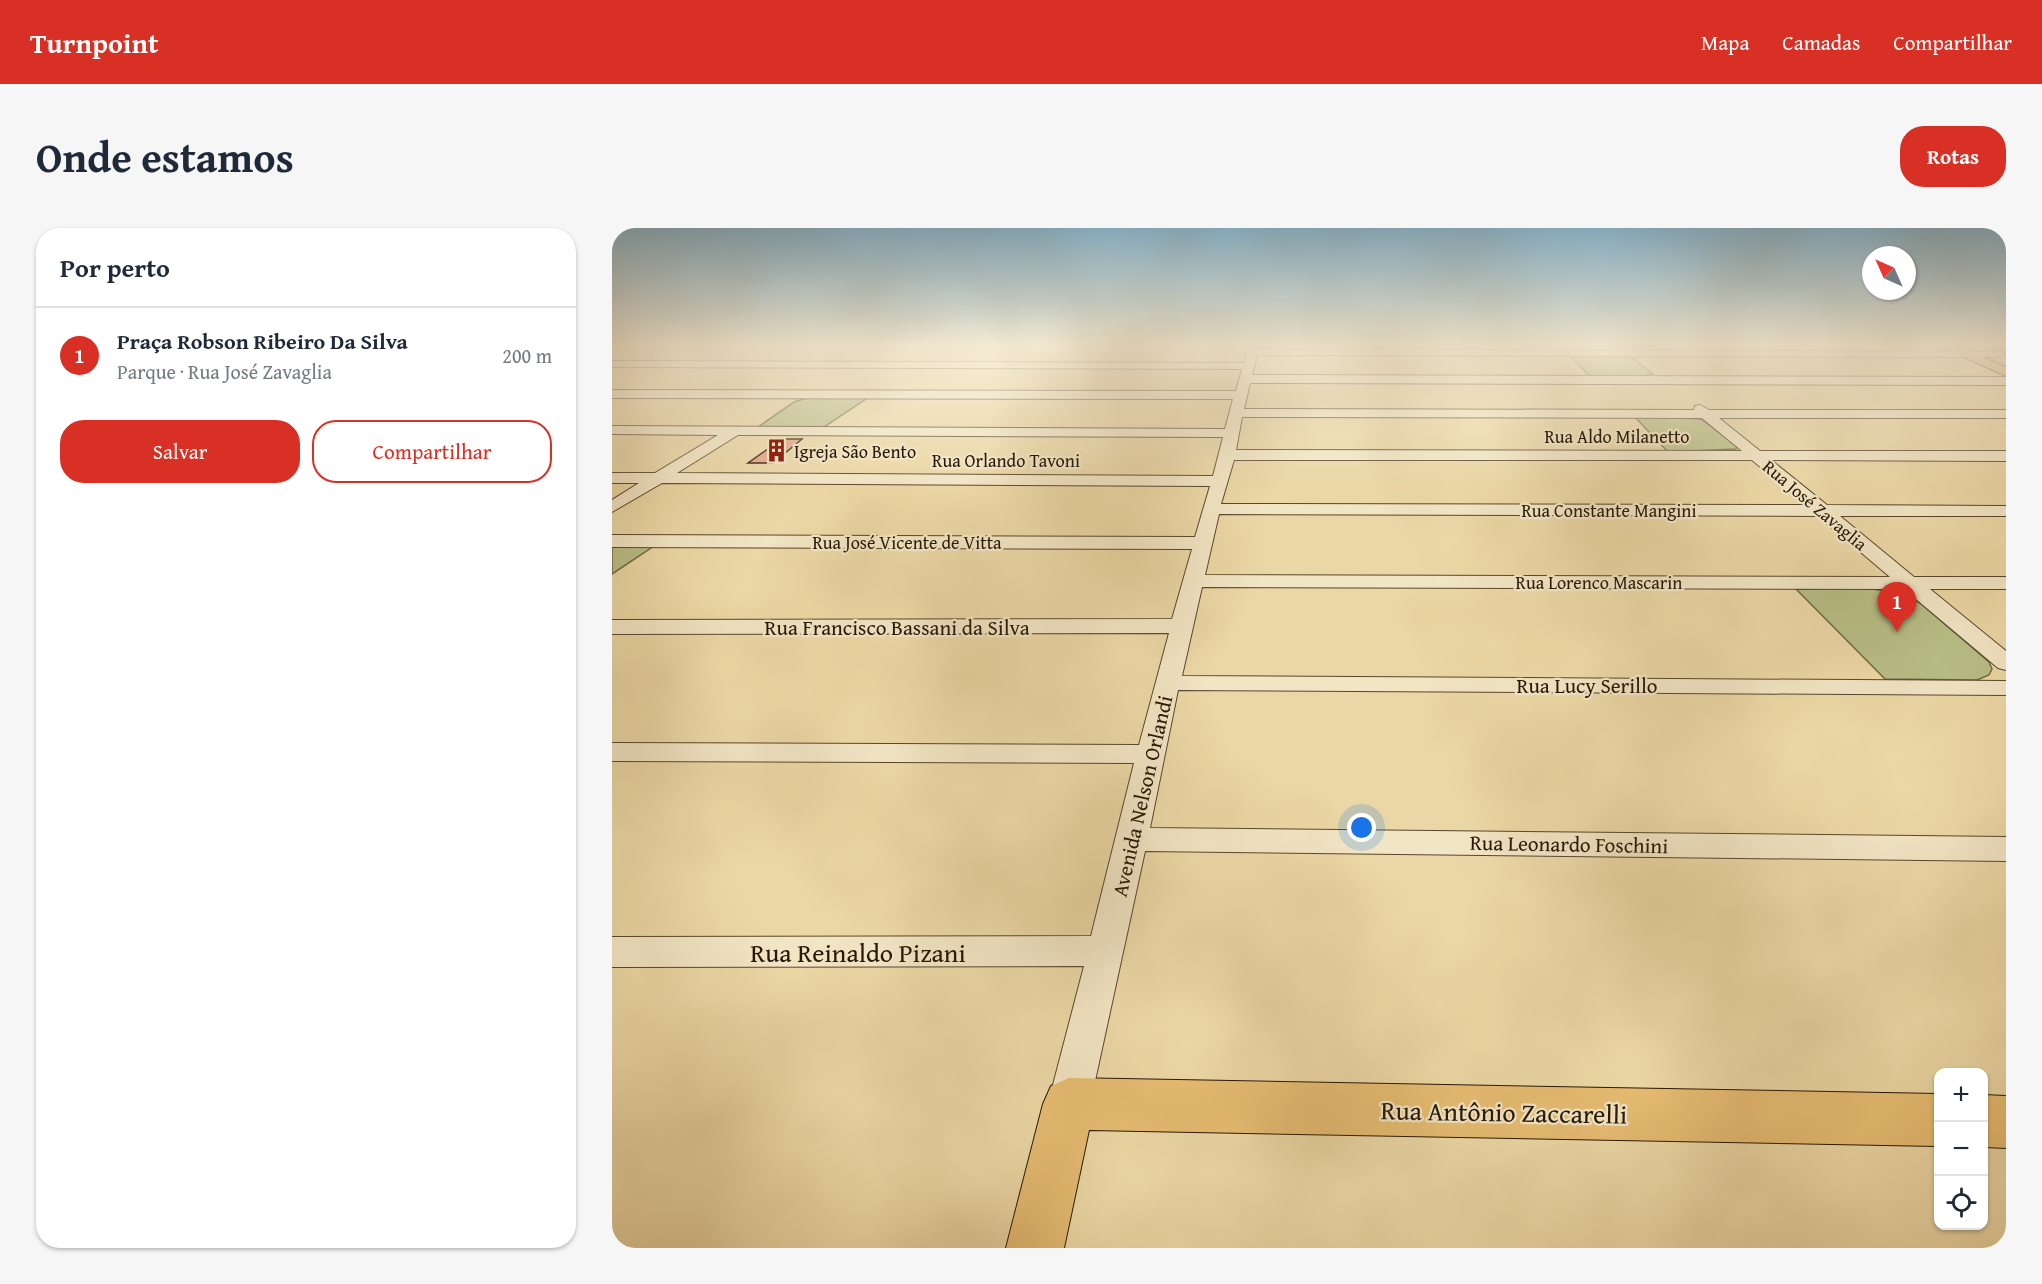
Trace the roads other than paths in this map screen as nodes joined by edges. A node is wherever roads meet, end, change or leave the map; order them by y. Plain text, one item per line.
1 (1242, 392) edge
2 (1109, 393) edge
3 (1234, 393) edge
4 (1247, 393) edge
5 (1249, 393) edge
6 (1681, 393) edge
7 (612, 394) edge
8 (800, 394) junction
9 (1489, 397) dead end
10 (1504, 413) junction
11 (1706, 414) junction
12 (2006, 414) edge
13 (612, 430) edge
14 (736, 431) junction
15 (1756, 456) junction
16 (2006, 456) edge
17 (612, 478) edge
18 (659, 478) junction
19 (1220, 481) junction
20 (612, 507) edge
21 (1211, 509) junction
22 (1821, 510) junction
23 (2006, 511) edge
24 (612, 541) edge
25 (1203, 543) junction
26 (1193, 581) junction
27 (1909, 583) junction
28 (2006, 583) edge
29 (1182, 626) junction
30 (612, 627) edge
31 (2006, 663) edge
32 (1169, 683) junction
33 (2006, 688) edge
34 (612, 752) edge
35 (1150, 754) junction
36 (1132, 839) junction
37 (2006, 849) edge
38 (1104, 951) junction
39 (612, 952) edge
40 (1069, 1104) junction
41 (1934, 1120) edge
42 (1988, 1121) edge
43 (2006, 1122) edge
44 (1035, 1248) edge

1 - 19 street, Avenida Nelson Orlandi
2 - 8 street
3 - 14 street
4 - 15 street, Rua Aldo Milanetto
5 - 10 street
6 - 11 street, Rua José Zavaglia
7 - 8 street
8 - 14 street
9 - 10 street
10 - 11 street
11 - 12 street
11 - 15 street, Rua José Zavaglia
13 - 14 street
14 - 18 street
15 - 16 street, Rua Aldo Milanetto
15 - 22 street, Rua José Zavaglia
17 - 18 street, Rua Orlando Tavoni
18 - 19 street, Rua Orlando Tavoni
18 - 20 street
19 - 21 street, Avenida Nelson Orlandi
21 - 22 street, Rua Constante Mangini
21 - 25 street, Avenida Nelson Orlandi
22 - 23 street, Rua Constante Mangini
22 - 27 street, Rua José Zavaglia
24 - 25 street, Rua José Vicente de Vitta
25 - 26 street, Avenida Nelson Orlandi
26 - 27 street, Rua Lorenco Mascarin
26 - 29 street, Avenida Nelson Orlandi
27 - 28 street, Rua Lorenco Mascarin
27 - 31 street, Rua José Zavaglia
29 - 30 street, Rua Francisco Bassani da Silva
29 - 32 street, Avenida Nelson Orlandi
32 - 33 street, Rua Lucy Serillo
32 - 35 street, Avenida Nelson Orlandi
34 - 35 street
35 - 36 street, Avenida Nelson Orlandi
36 - 37 street, Rua Leonardo Foschini
36 - 38 street, Avenida Nelson Orlandi
38 - 39 street, Rua Reinaldo Pizani
38 - 40 street, Avenida Nelson Orlandi
40 - 41 main road, Rua Antônio Zaccarelli
40 - 44 main road, Avenida Nelson Orlandi
42 - 43 main road

